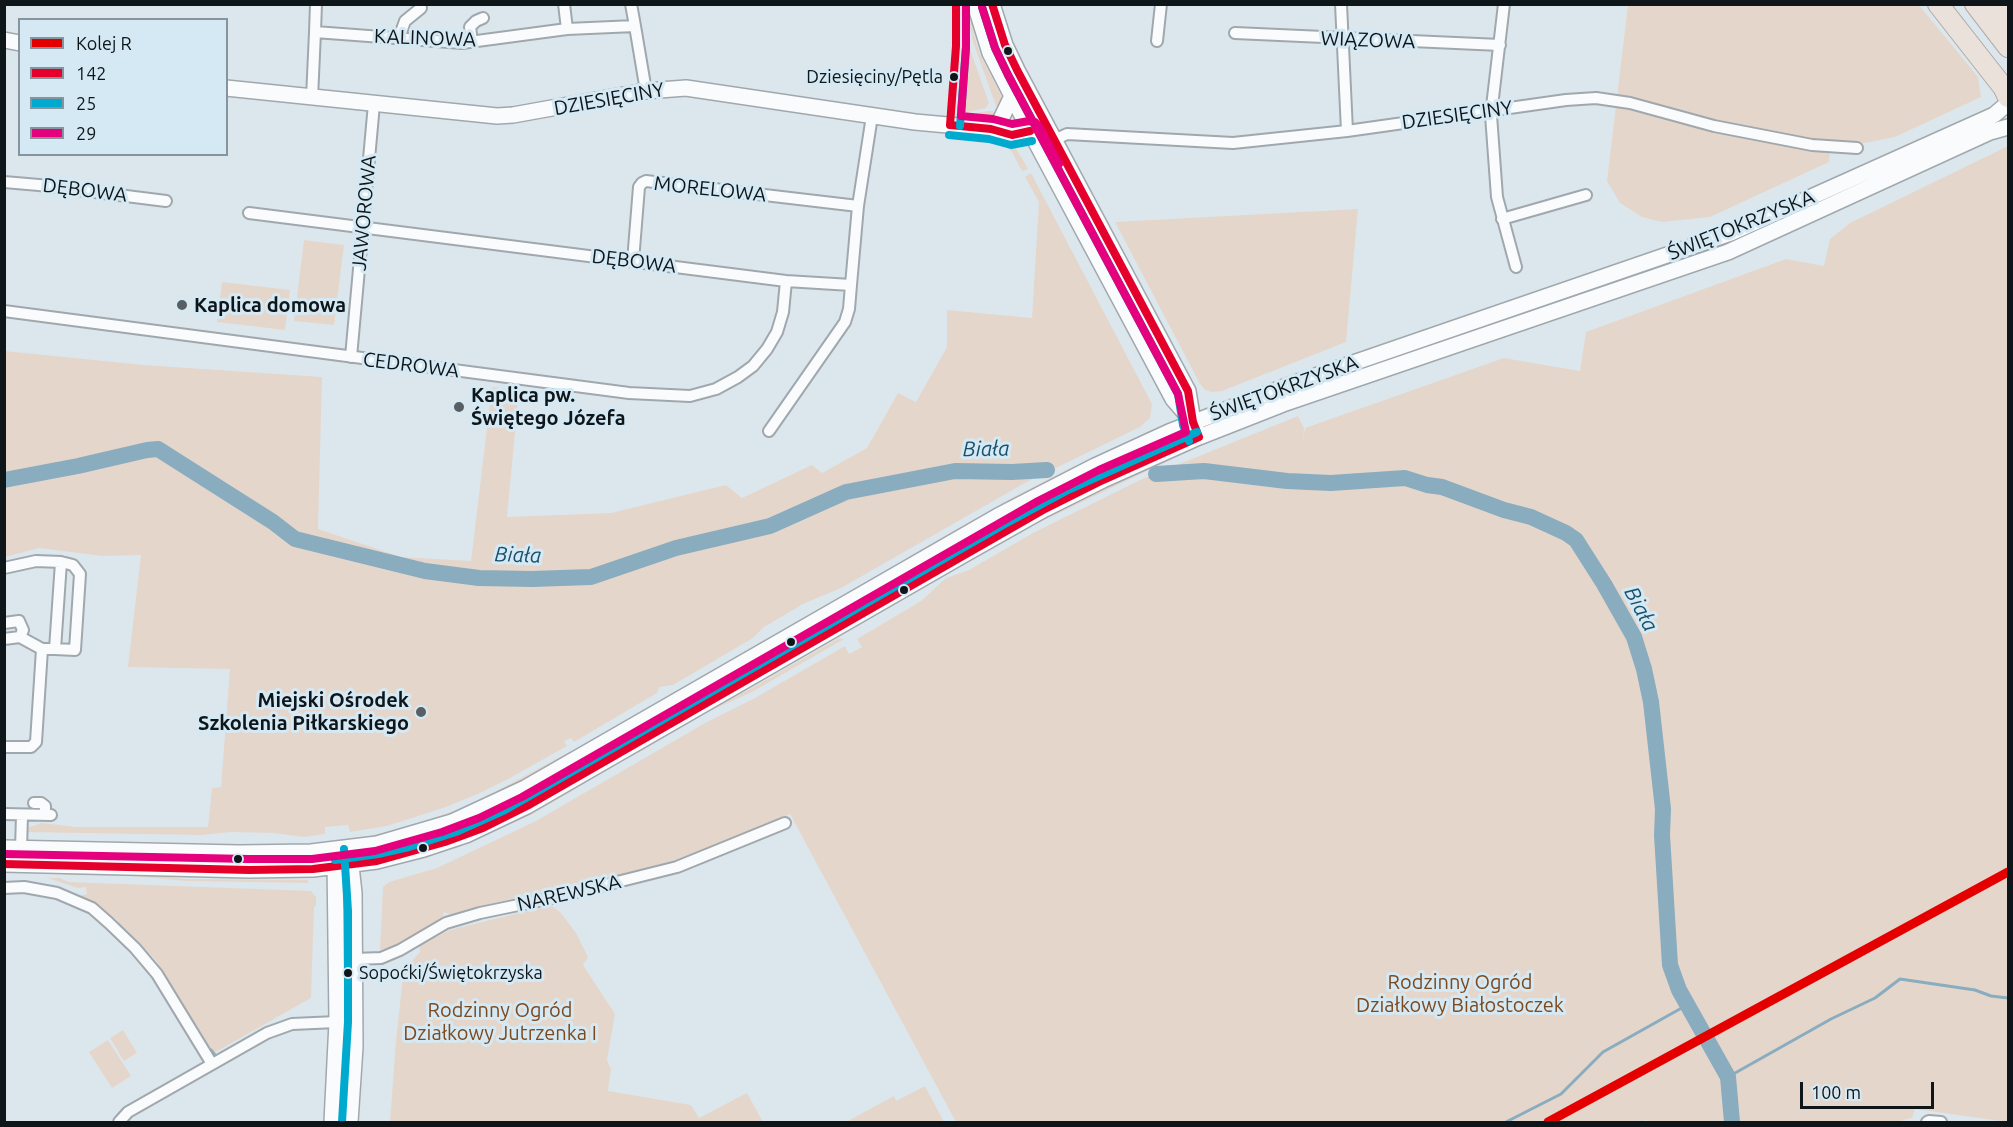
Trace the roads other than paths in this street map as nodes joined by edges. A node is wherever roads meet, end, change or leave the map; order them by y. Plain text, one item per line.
1 (316, 4) edge
2 (564, 4) edge
3 (631, 4) edge
4 (975, 4) edge
5 (992, 4) edge
6 (1161, 4) edge
7 (1341, 4) edge
8 (1504, 4) edge
9 (1938, 4) edge
10 (1954, 4) edge
11 (1975, 4) edge
12 (1993, 4) edge
13 (420, 8) dead end
14 (483, 18) dead end
15 (2008, 24) edge
16 (635, 26) junction
17 (567, 29) junction
18 (315, 32) junction
19 (1236, 33) dead end
20 (399, 38) junction
21 (1343, 39) junction
22 (1157, 41) dead end
23 (472, 42) junction
24 (1500, 45) junction
25 (2008, 47) edge
26 (2008, 73) edge
27 (228, 88) edge
28 (646, 91) junction
29 (1012, 96) junction
30 (312, 98) junction
31 (2008, 101) edge
32 (374, 104) junction
33 (1491, 110) junction
34 (872, 116) junction
35 (2008, 127) edge
36 (991, 129) junction
37 (1030, 131) junction
38 (1347, 131) junction
39 (1054, 140) junction
40 (1857, 148) dead end
41 (4, 182) edge
42 (1586, 195) dead end
43 (166, 201) dead end
44 (858, 206) junction
45 (249, 213) dead end
46 (1502, 219) junction
47 (363, 228) junction
48 (633, 261) junction
49 (1516, 267) dead end
50 (1125, 274) junction
51 (786, 281) junction
52 (1111, 282) junction
53 (851, 285) junction
54 (4, 311) edge
55 (351, 357) junction
56 (1193, 422) junction
57 (769, 431) dead end
58 (1199, 437) junction
59 (998, 516) junction
60 (1006, 531) junction
61 (60, 562) junction
62 (4, 568) edge
63 (4, 623) edge
64 (20, 637) junction
65 (4, 639) edge
66 (42, 649) junction
67 (55, 649) junction
68 (613, 738) junction
69 (4, 747) edge
70 (620, 752) junction
71 (34, 803) dead end
72 (4, 814) edge
73 (22, 815) junction
74 (785, 822) dead end
75 (4, 848) edge
76 (21, 849) junction
77 (341, 849) junction
78 (7, 864) edge
79 (343, 866) junction
80 (4, 888) edge
81 (354, 930) junction
82 (337, 931) junction
83 (354, 959) junction
84 (337, 1022) junction
85 (212, 1064) junction
86 (119, 1122) edge
87 (332, 1122) edge
88 (350, 1122) edge
89 (1927, 1122) edge
90 (1941, 1122) edge

1 - 18 street
2 - 17 street
3 - 16 street
4 - 29 main road
5 - 39 main road
6 - 22 street
7 - 21 street
8 - 24 street
9 - 31 highway
10 - 26 highway
11 - 25 highway
12 - 15 highway
13 - 20 street
14 - 23 street
16 - 17 street, KALINOWA
16 - 28 street
17 - 23 street, KALINOWA
18 - 20 street, KALINOWA
18 - 30 street
19 - 21 street, WIĄZOWA
20 - 23 street, KALINOWA
21 - 24 street, WIĄZOWA
21 - 38 street
24 - 33 street
27 - 30 main road, DZIESIĘCINY
28 - 32 main road, DZIESIĘCINY
28 - 34 main road, DZIESIĘCINY
29 - 36 main road
29 - 37 main road
30 - 32 main road, DZIESIĘCINY
31 - 56 main road, ŚWIĘTOKRZYSKA
32 - 47 street, JAWOROWA
33 - 38 street, DZIESIĘCINY
33 - 40 street, DZIESIĘCINY
33 - 46 street
34 - 36 main road, DZIESIĘCINY
34 - 44 street
35 - 58 main road, ŚWIĘTOKRZYSKA
36 - 37 main road, DZIESIĘCINY
37 - 52 main road
38 - 39 street, DZIESIĘCINY
39 - 50 main road
41 - 43 street, DĘBOWA
42 - 46 street
44 - 48 street, MORELOWA
44 - 53 street
45 - 47 street, DĘBOWA
46 - 49 street
47 - 48 street, DĘBOWA
47 - 55 street, JAWOROWA
48 - 51 street, DĘBOWA
50 - 52 main road
50 - 56 main road
51 - 53 street, DĘBOWA
51 - 55 street, CEDROWA
52 - 56 main road
53 - 57 street
54 - 55 street, CEDROWA
56 - 58 main road
56 - 59 main road, ŚWIĘTOKRZYSKA
58 - 60 main road, ŚWIĘTOKRZYSKA
59 - 60 main road
59 - 68 main road, ŚWIĘTOKRZYSKA
60 - 70 main road, ŚWIĘTOKRZYSKA
61 - 62 street
61 - 67 street
61 - 67 street
63 - 64 street
64 - 65 street
64 - 66 street
66 - 67 street
66 - 69 street
68 - 70 main road
68 - 77 main road, ŚWIĘTOKRZYSKA
70 - 79 main road, ŚWIĘTOKRZYSKA
71 - 73 street
72 - 73 street
73 - 76 street
74 - 83 street, NAREWSKA
75 - 76 main road, ŚWIĘTOKRZYSKA
76 - 77 main road, ŚWIĘTOKRZYSKA
76 - 78 main road
77 - 79 main road
78 - 79 main road, ŚWIĘTOKRZYSKA
79 - 81 main road
79 - 82 main road
80 - 85 street
81 - 82 main road
81 - 83 main road
82 - 84 main road
83 - 88 main road
84 - 85 street
84 - 87 main road
85 - 86 street
89 - 90 street

